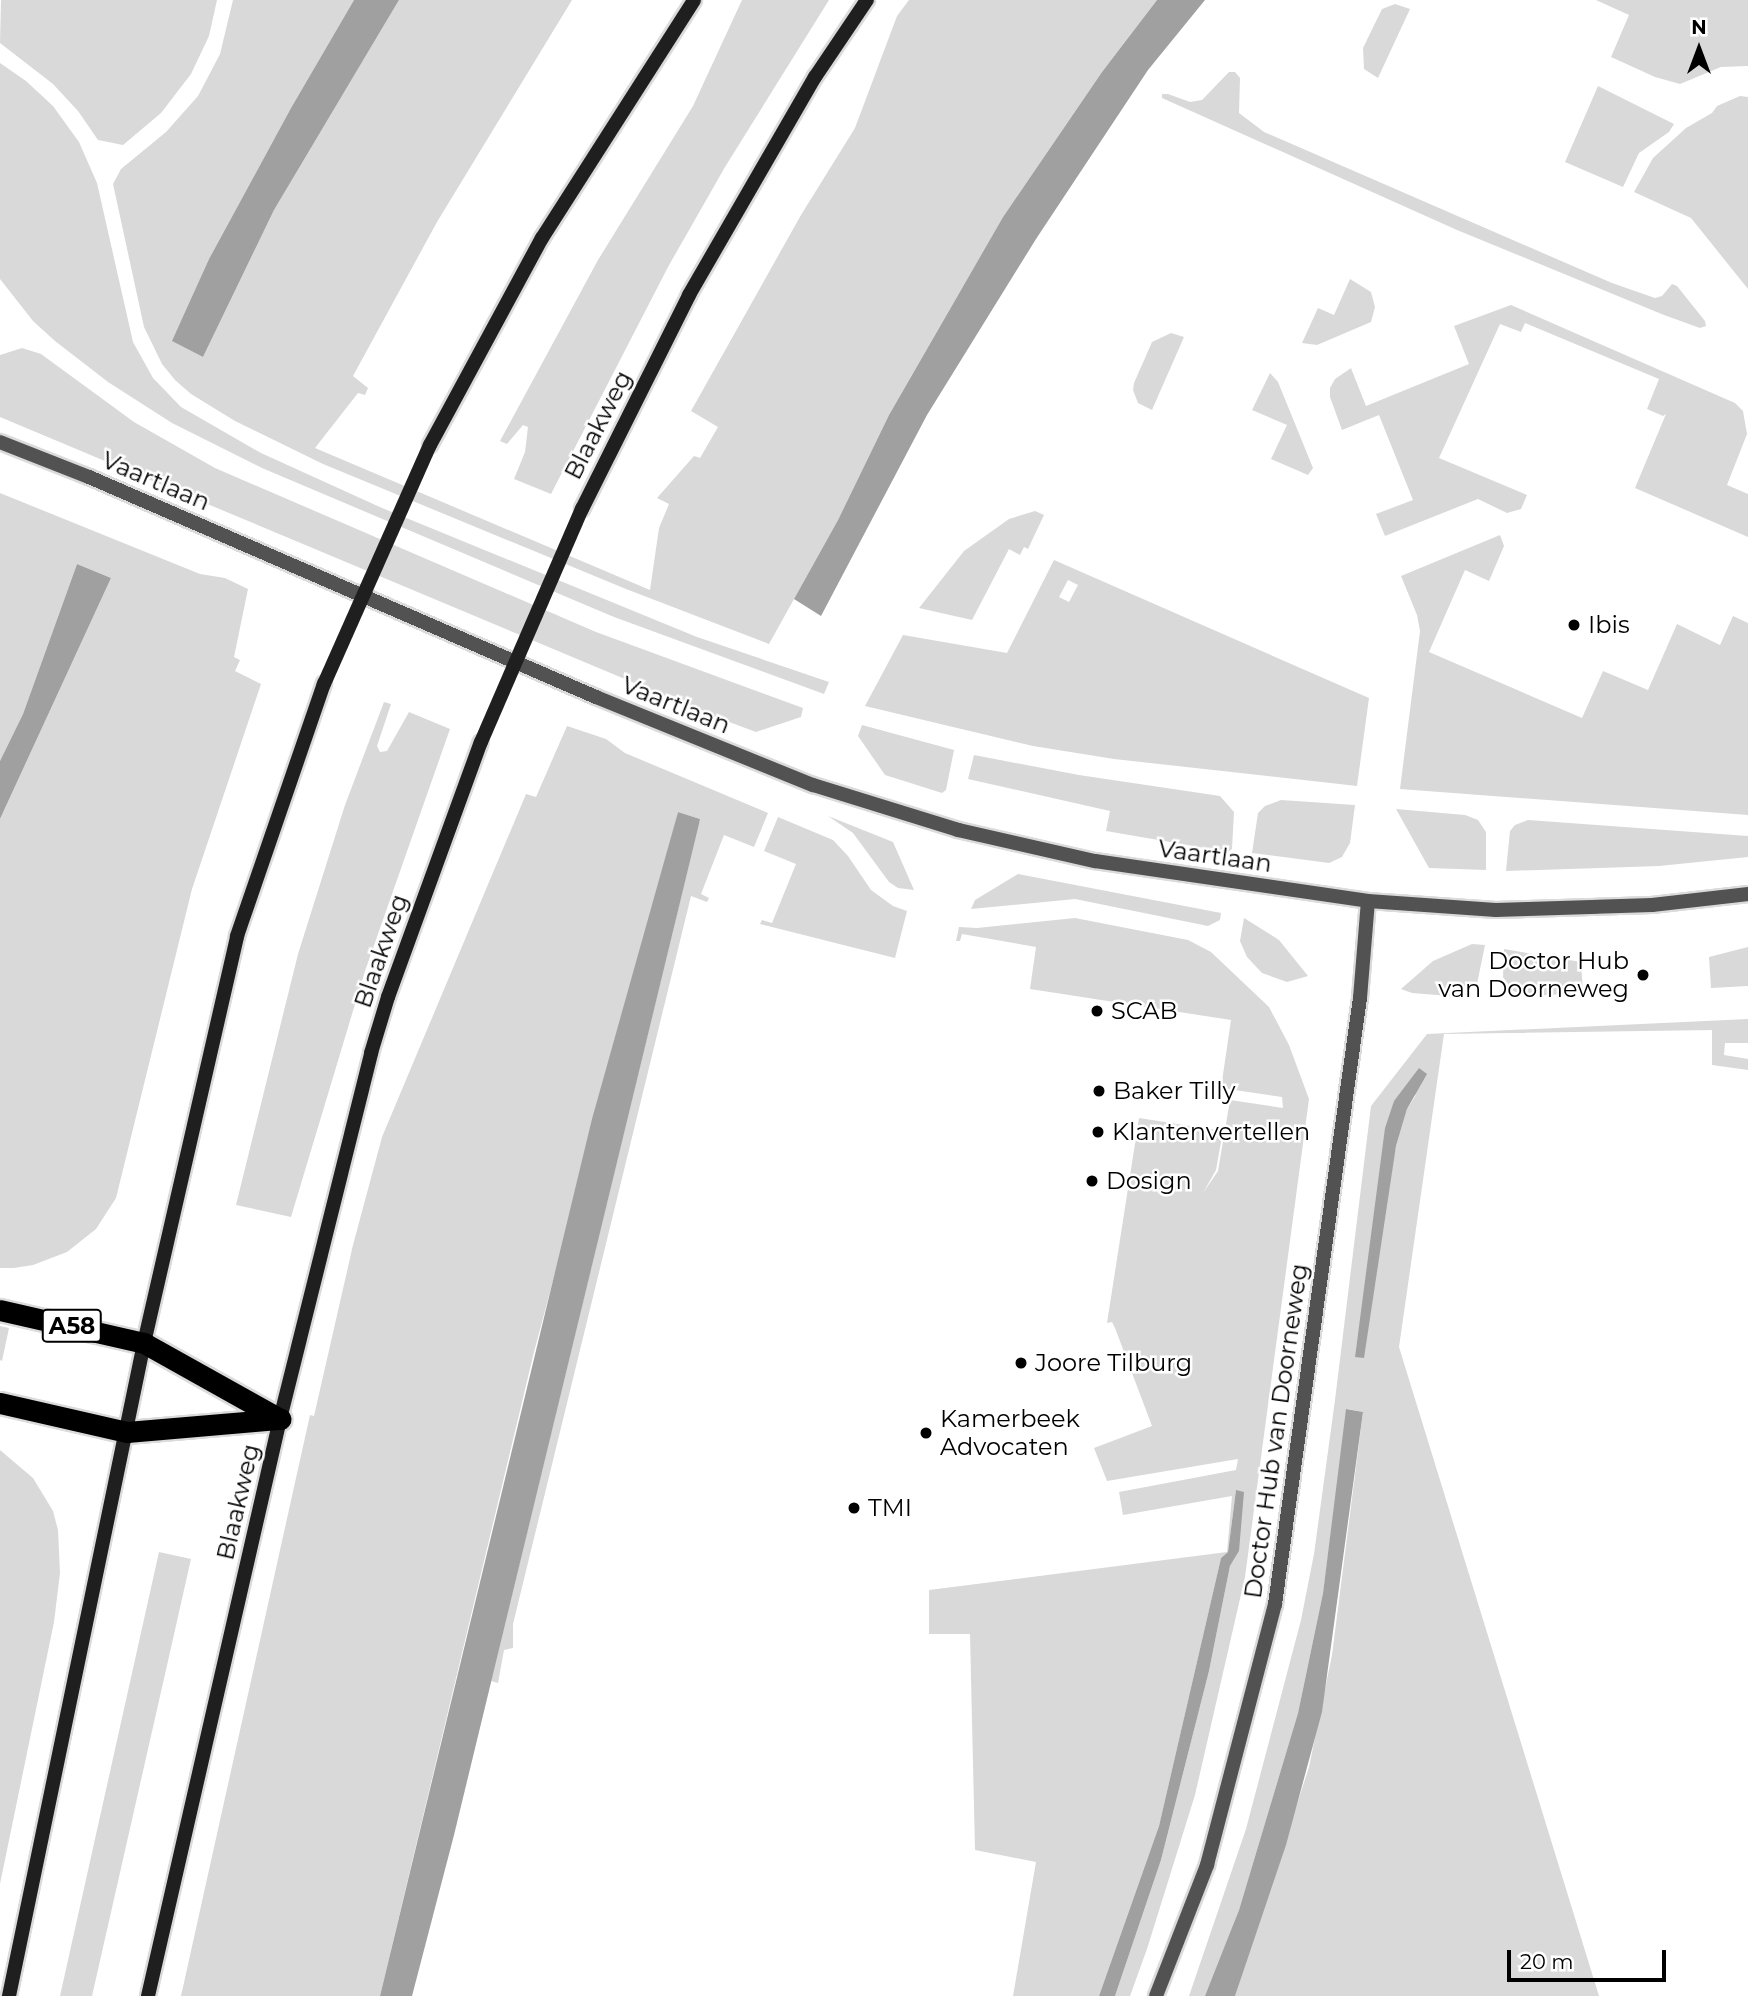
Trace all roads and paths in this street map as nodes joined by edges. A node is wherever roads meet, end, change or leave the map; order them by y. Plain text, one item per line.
1 (694, 0) edge
2 (867, 0) edge
3 (0, 442) edge
4 (1748, 894) edge
5 (1368, 901) junction
6 (0, 1310) edge
7 (144, 1343) junction
8 (0, 1403) edge
9 (280, 1419) junction
10 (127, 1432) junction
11 (9, 1996) edge
12 (148, 1996) edge
13 (1156, 1996) edge

1 - 7 main road, bridge
2 - 9 main road, Blaakweg, bridge
3 - 5 street, Vaartlaan
4 - 5 street
5 - 13 street, Doctor Hub van Doorneweg
6 - 7 highway, A58
7 - 9 highway
7 - 10 main road
8 - 10 highway
9 - 10 highway
9 - 12 main road, Blaakweg
10 - 11 main road

